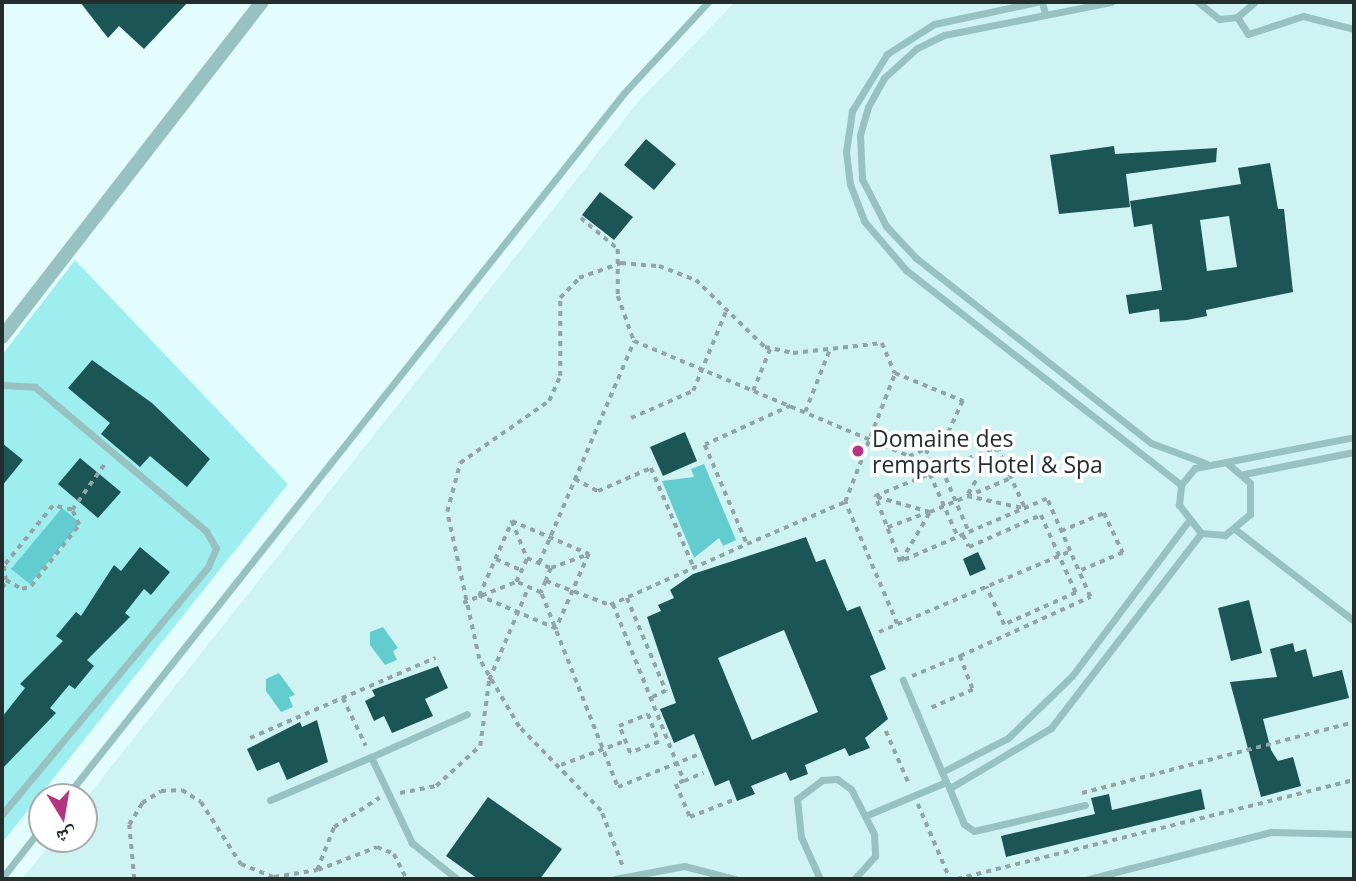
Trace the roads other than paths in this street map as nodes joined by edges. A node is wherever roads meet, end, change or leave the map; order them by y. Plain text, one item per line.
1 (262, 2) edge
2 (708, 2) edge
3 (1037, 2) edge
4 (1042, 2) edge
5 (1111, 2) edge
6 (1198, 2) edge
7 (1255, 2) edge
8 (1045, 14) junction
9 (1237, 17) junction
10 (1354, 29) edge
11 (949, 283) junction
12 (939, 294) junction
13 (2, 337) edge
14 (2, 385) edge
15 (1354, 437) edge
16 (1354, 452) edge
17 (1205, 463) junction
18 (1227, 463) junction
19 (1244, 474) junction
20 (1181, 485) junction
21 (1187, 523) junction
22 (1236, 530) junction
23 (1201, 533) junction
24 (1354, 621) edge
25 (903, 680) road end
26 (467, 714) dead end
27 (371, 757) junction
28 (942, 772) junction
29 (77, 783) edge
30 (948, 785) junction
31 (270, 800) dead end
32 (1085, 805) road end
33 (2, 814) edge
34 (865, 816) junction
35 (1354, 834) edge
36 (28, 845) edge
37 (865, 877) edge
38 (2, 878) edge
39 (457, 879) edge
40 (615, 879) edge
41 (736, 879) edge
42 (820, 879) edge
43 (854, 879) edge
44 (1088, 879) edge

1 - 13 street
2 - 29 lane
3 - 12 lane
4 - 8 lane
5 - 8 lane
6 - 9 lane
7 - 9 lane
8 - 11 lane
9 - 10 lane
11 - 12 lane
11 - 17 lane
12 - 20 lane
14 - 33 lane
15 - 18 lane
16 - 19 lane
17 - 18 lane
17 - 20 lane
18 - 19 lane
19 - 22 lane
20 - 21 lane
21 - 23 lane
21 - 28 lane
22 - 23 lane
22 - 24 lane
23 - 30 lane
25 - 28 lane
26 - 27 lane
27 - 31 lane
27 - 39 lane
28 - 30 lane
30 - 32 lane
30 - 34 lane
34 - 37 lane
34 - 42 lane
35 - 44 lane
36 - 38 lane
37 - 43 lane
40 - 41 lane

